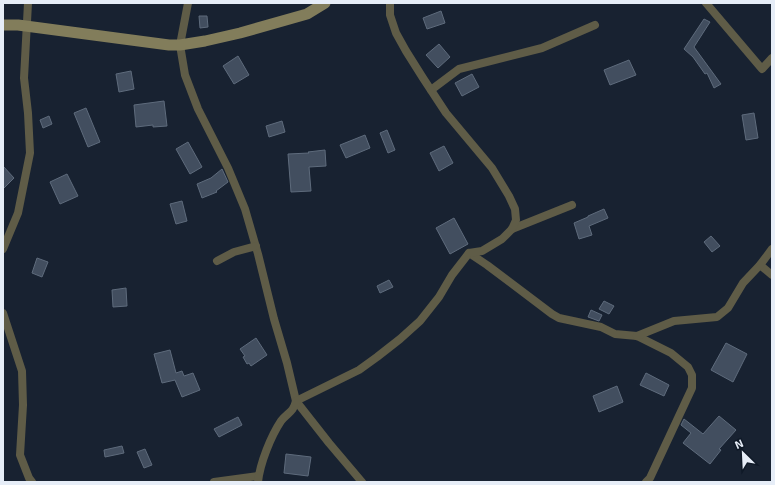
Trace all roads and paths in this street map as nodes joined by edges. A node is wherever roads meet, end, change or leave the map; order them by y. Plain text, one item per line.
1 (28, 3) edge
2 (188, 3) edge
3 (325, 3) edge
4 (390, 3) edge
5 (706, 3) edge
6 (3, 25) edge
7 (595, 25) dead end
8 (27, 27) junction
9 (180, 45) junction
10 (772, 58) edge
11 (431, 90) junction
12 (572, 205) dead end
13 (512, 229) junction
14 (256, 246) junction
15 (3, 248) edge
16 (772, 249) edge
17 (469, 253) junction
18 (217, 260) dead end
19 (760, 265) junction
20 (772, 275) edge
21 (3, 313) edge
22 (638, 336) junction
23 (296, 401) junction
24 (258, 479) edge
25 (32, 482) edge
26 (214, 482) edge
27 (362, 482) edge
28 (646, 482) edge

1 - 8 street
2 - 9 street
3 - 9 street
4 - 11 street
5 - 10 street
6 - 8 street
7 - 11 street
8 - 9 street
8 - 15 street
9 - 14 street
11 - 13 street
12 - 13 street
13 - 17 street
14 - 18 street
14 - 23 street
16 - 19 street
17 - 22 street
17 - 23 street
19 - 20 street
19 - 22 street
21 - 25 street
22 - 28 street
23 - 24 street
23 - 27 street
24 - 26 street

